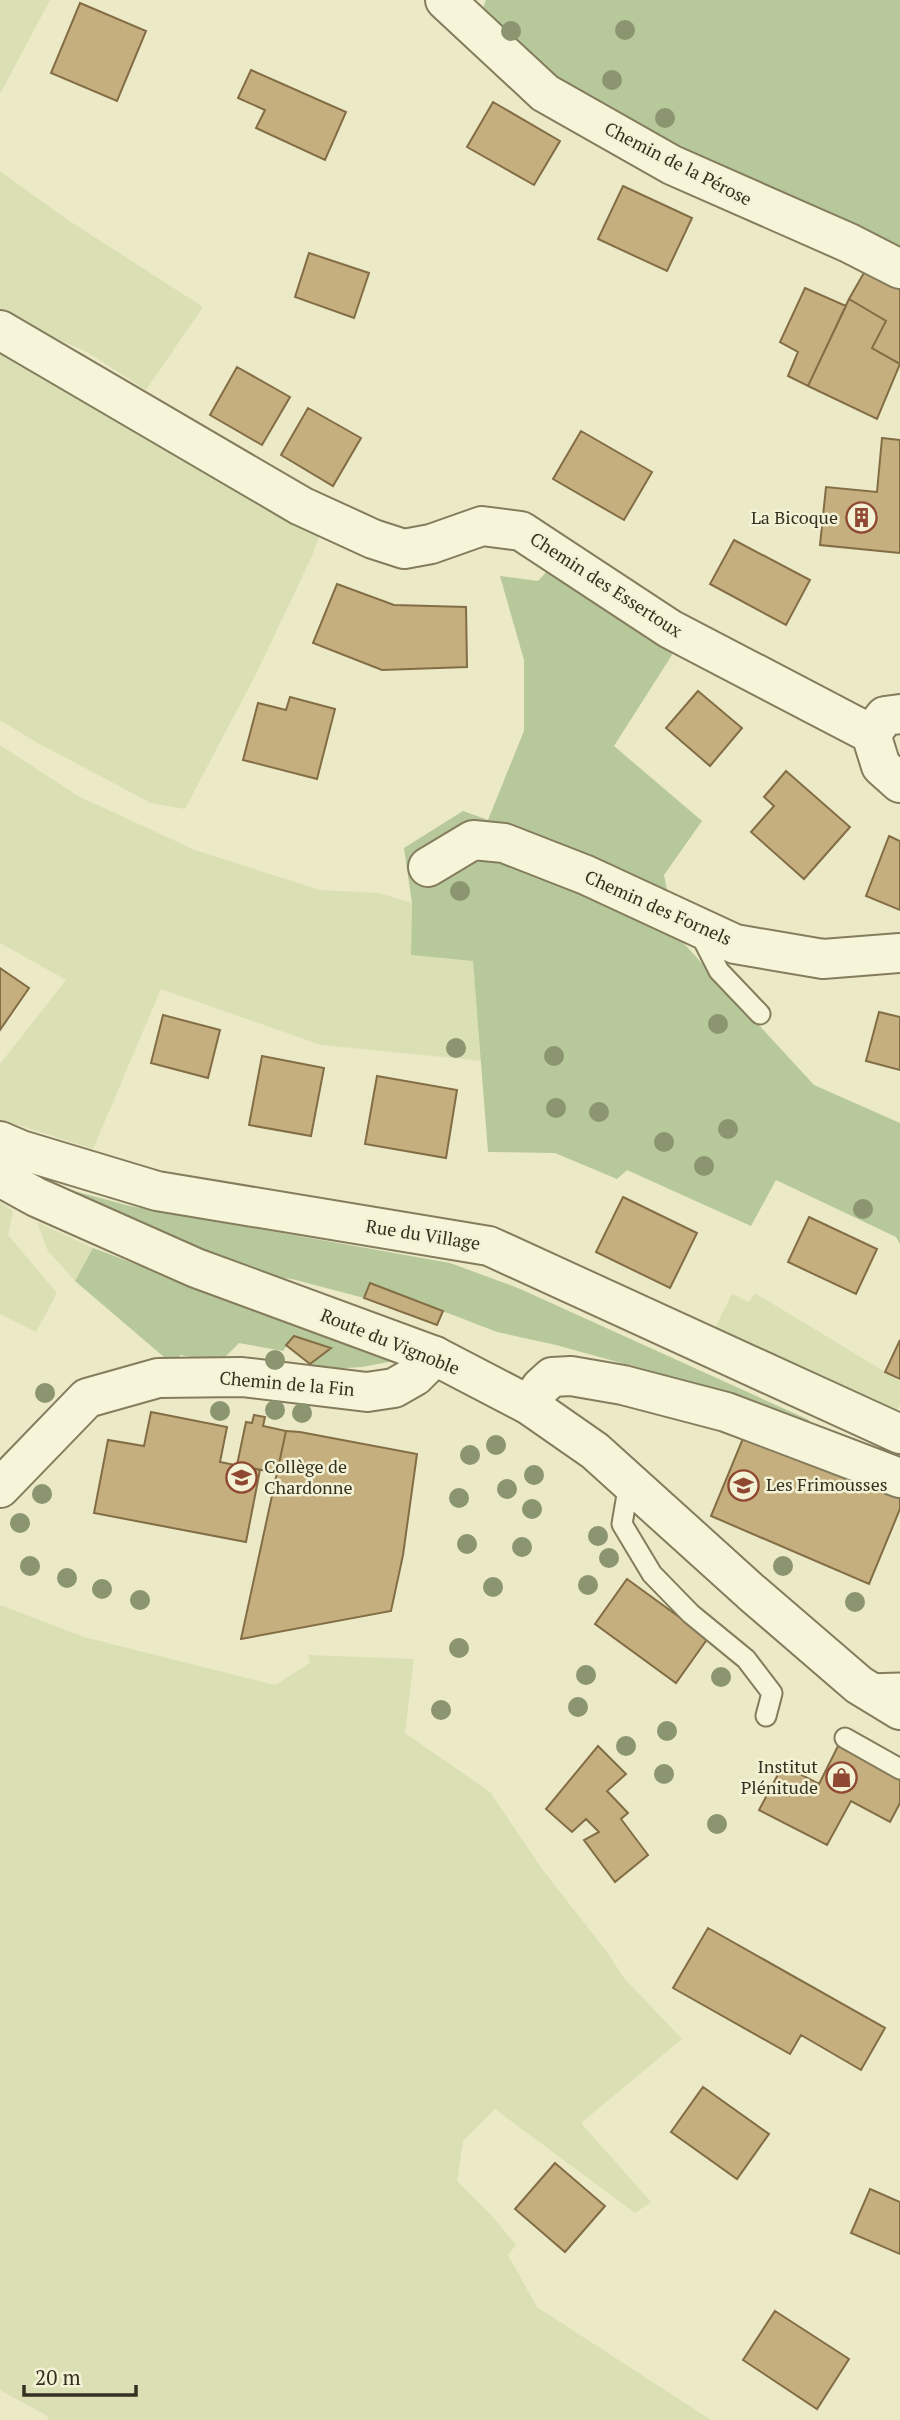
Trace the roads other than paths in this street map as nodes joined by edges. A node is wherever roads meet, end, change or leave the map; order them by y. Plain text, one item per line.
1 (444, 0) edge
2 (900, 269) edge
3 (0, 330) edge
4 (886, 724) edge
5 (900, 783) edge
6 (428, 867) dead end
7 (695, 925) junction
8 (900, 953) edge
9 (760, 1014) dead end
10 (0, 1141) edge
11 (0, 1177) edge
12 (435, 1356) junction
13 (529, 1405) junction
14 (900, 1434) edge
15 (900, 1478) edge
16 (629, 1483) junction
17 (0, 1488) edge
18 (900, 1683) edge
19 (859, 1685) junction
20 (900, 1710) edge
21 (766, 1716) dead end
22 (845, 1738) dead end
23 (900, 1769) edge

1 - 2 street, Chemin de la Pérose
3 - 4 street, Chemin des Essertoux
4 - 5 street
6 - 7 street, Chemin des Fornels
7 - 8 street, Chemin des Fornels
7 - 9 lane
10 - 14 street, Rue du Village
11 - 12 street, Route du Vignoble
12 - 13 street, Route du Vignoble
12 - 17 street, Chemin de la Fin
13 - 15 street
13 - 16 street, Route du Vignoble
16 - 19 street, Route du Vignoble
16 - 21 lane
18 - 19 lane
19 - 20 street, Route du Vignoble
22 - 23 lane

